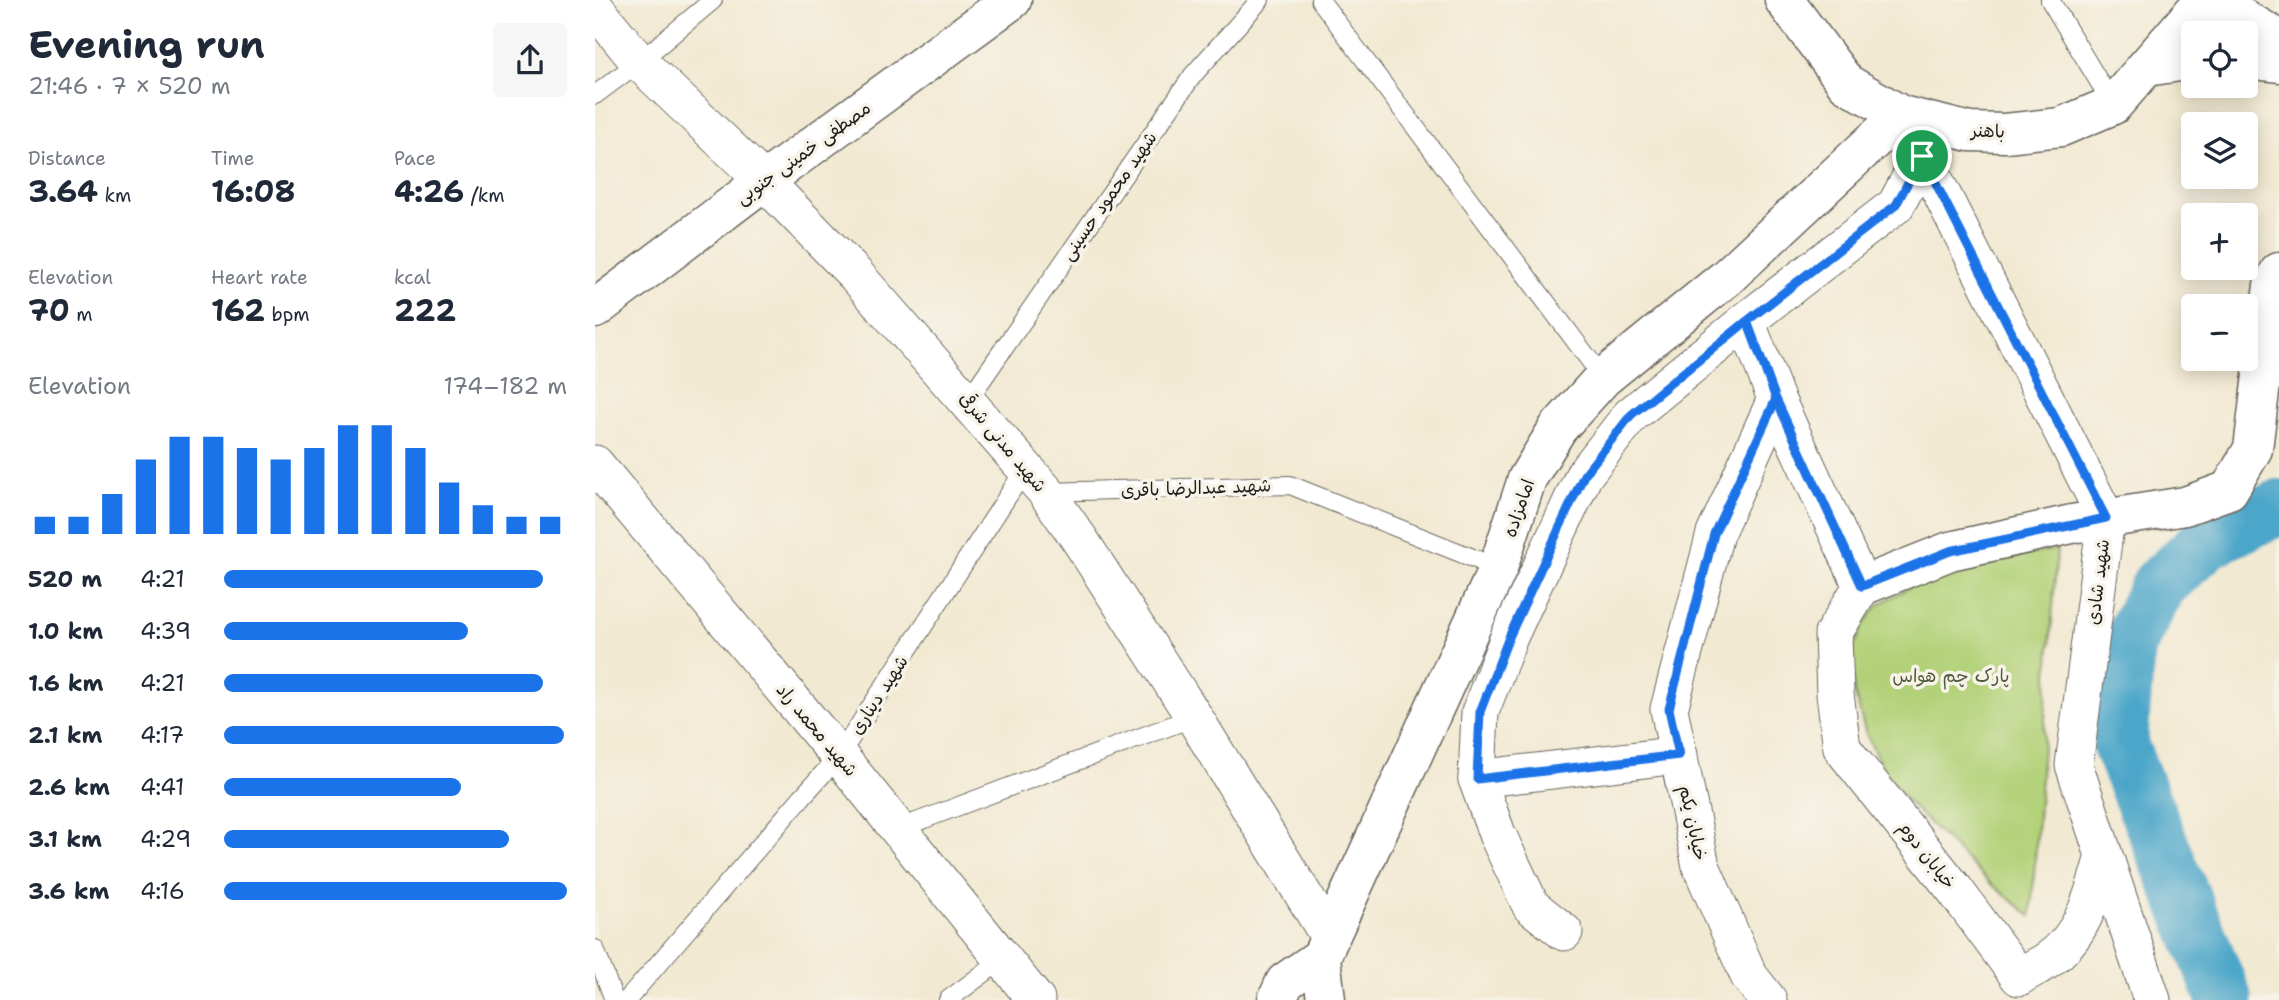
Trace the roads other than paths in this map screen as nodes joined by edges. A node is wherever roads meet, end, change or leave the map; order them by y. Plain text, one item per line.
1 (713, 0) edge
2 (1012, 0) edge
3 (1260, 0) edge
4 (1320, 0) edge
5 (1784, 0) edge
6 (2050, 0) edge
7 (2267, 0) edge
8 (2203, 1) edge
9 (595, 8) edge
10 (2279, 19) edge
11 (2279, 39) edge
12 (2258, 61) edge
13 (639, 62) junction
14 (2181, 62) edge
15 (2279, 63) edge
16 (2147, 67) junction
17 (595, 95) edge
18 (2113, 105) junction
19 (1901, 115) junction
20 (1922, 156) junction
21 (764, 181) junction
22 (2279, 272) edge
23 (595, 309) edge
24 (1747, 321) junction
25 (1603, 378) junction
26 (1776, 399) junction
27 (968, 400) junction
28 (595, 464) edge
29 (1036, 480) junction
30 (2106, 518) junction
31 (1498, 568) junction
32 (1862, 586) junction
33 (1194, 717) junction
34 (1679, 755) junction
35 (839, 756) junction
36 (1477, 779) junction
37 (898, 829) junction
38 (2104, 856) junction
39 (1564, 932) dead end
40 (1325, 948) junction
41 (595, 949) edge
42 (1003, 959) junction
43 (614, 1000) edge
44 (627, 1000) edge
45 (948, 1000) edge
46 (1035, 1000) edge
47 (1277, 1000) edge
48 (1326, 1000) edge
49 (1768, 1000) edge
50 (2151, 1000) edge

1 - 13 lane
2 - 21 street, مصطفی خمینی جنوبی
3 - 27 lane, شهید محمود حسینی
4 - 25 lane
5 - 19 street, باهنر
6 - 18 lane
7 - 10 street
8 - 11 street
8 - 16 street
9 - 13 street, شهید مدنی شرقی
12 - 15 street
13 - 17 lane
13 - 21 street, شهید مدنی شرقی
14 - 16 street
16 - 18 street
18 - 19 street, باهنر
19 - 20 street, شهید شادی
19 - 25 street, امامزاده
20 - 24 street
20 - 30 street, شهید شادی
21 - 23 street, مصطفی خمینی جنوبی
21 - 27 street, شهید مدنی شرقی
22 - 30 street
24 - 26 street
24 - 36 street
25 - 31 street, امامزاده
26 - 32 street
26 - 34 street, خیابان یکم
27 - 29 street, شهید مدنی شرقی
28 - 35 street, شهید محمد راد
29 - 31 lane, شهید عبدالرضا باقری
29 - 33 street, شهید مدنی شرقی
29 - 35 lane, شهید دیناری
30 - 32 street
30 - 38 street, شهید شادی
31 - 40 street, امامزاده
32 - 38 street, خیابان دوم
33 - 37 lane
33 - 40 street, شهید مدنی شرقی
34 - 36 street
34 - 49 street, خیابان یکم
35 - 37 street, شهید محمد راد
35 - 44 lane, شهید دیناری
36 - 39 street
37 - 42 street, شهید محمد راد
38 - 50 street, شهید شادی
40 - 47 street
40 - 48 street
41 - 43 lane
42 - 45 lane
42 - 46 street, شهید محمد راد

